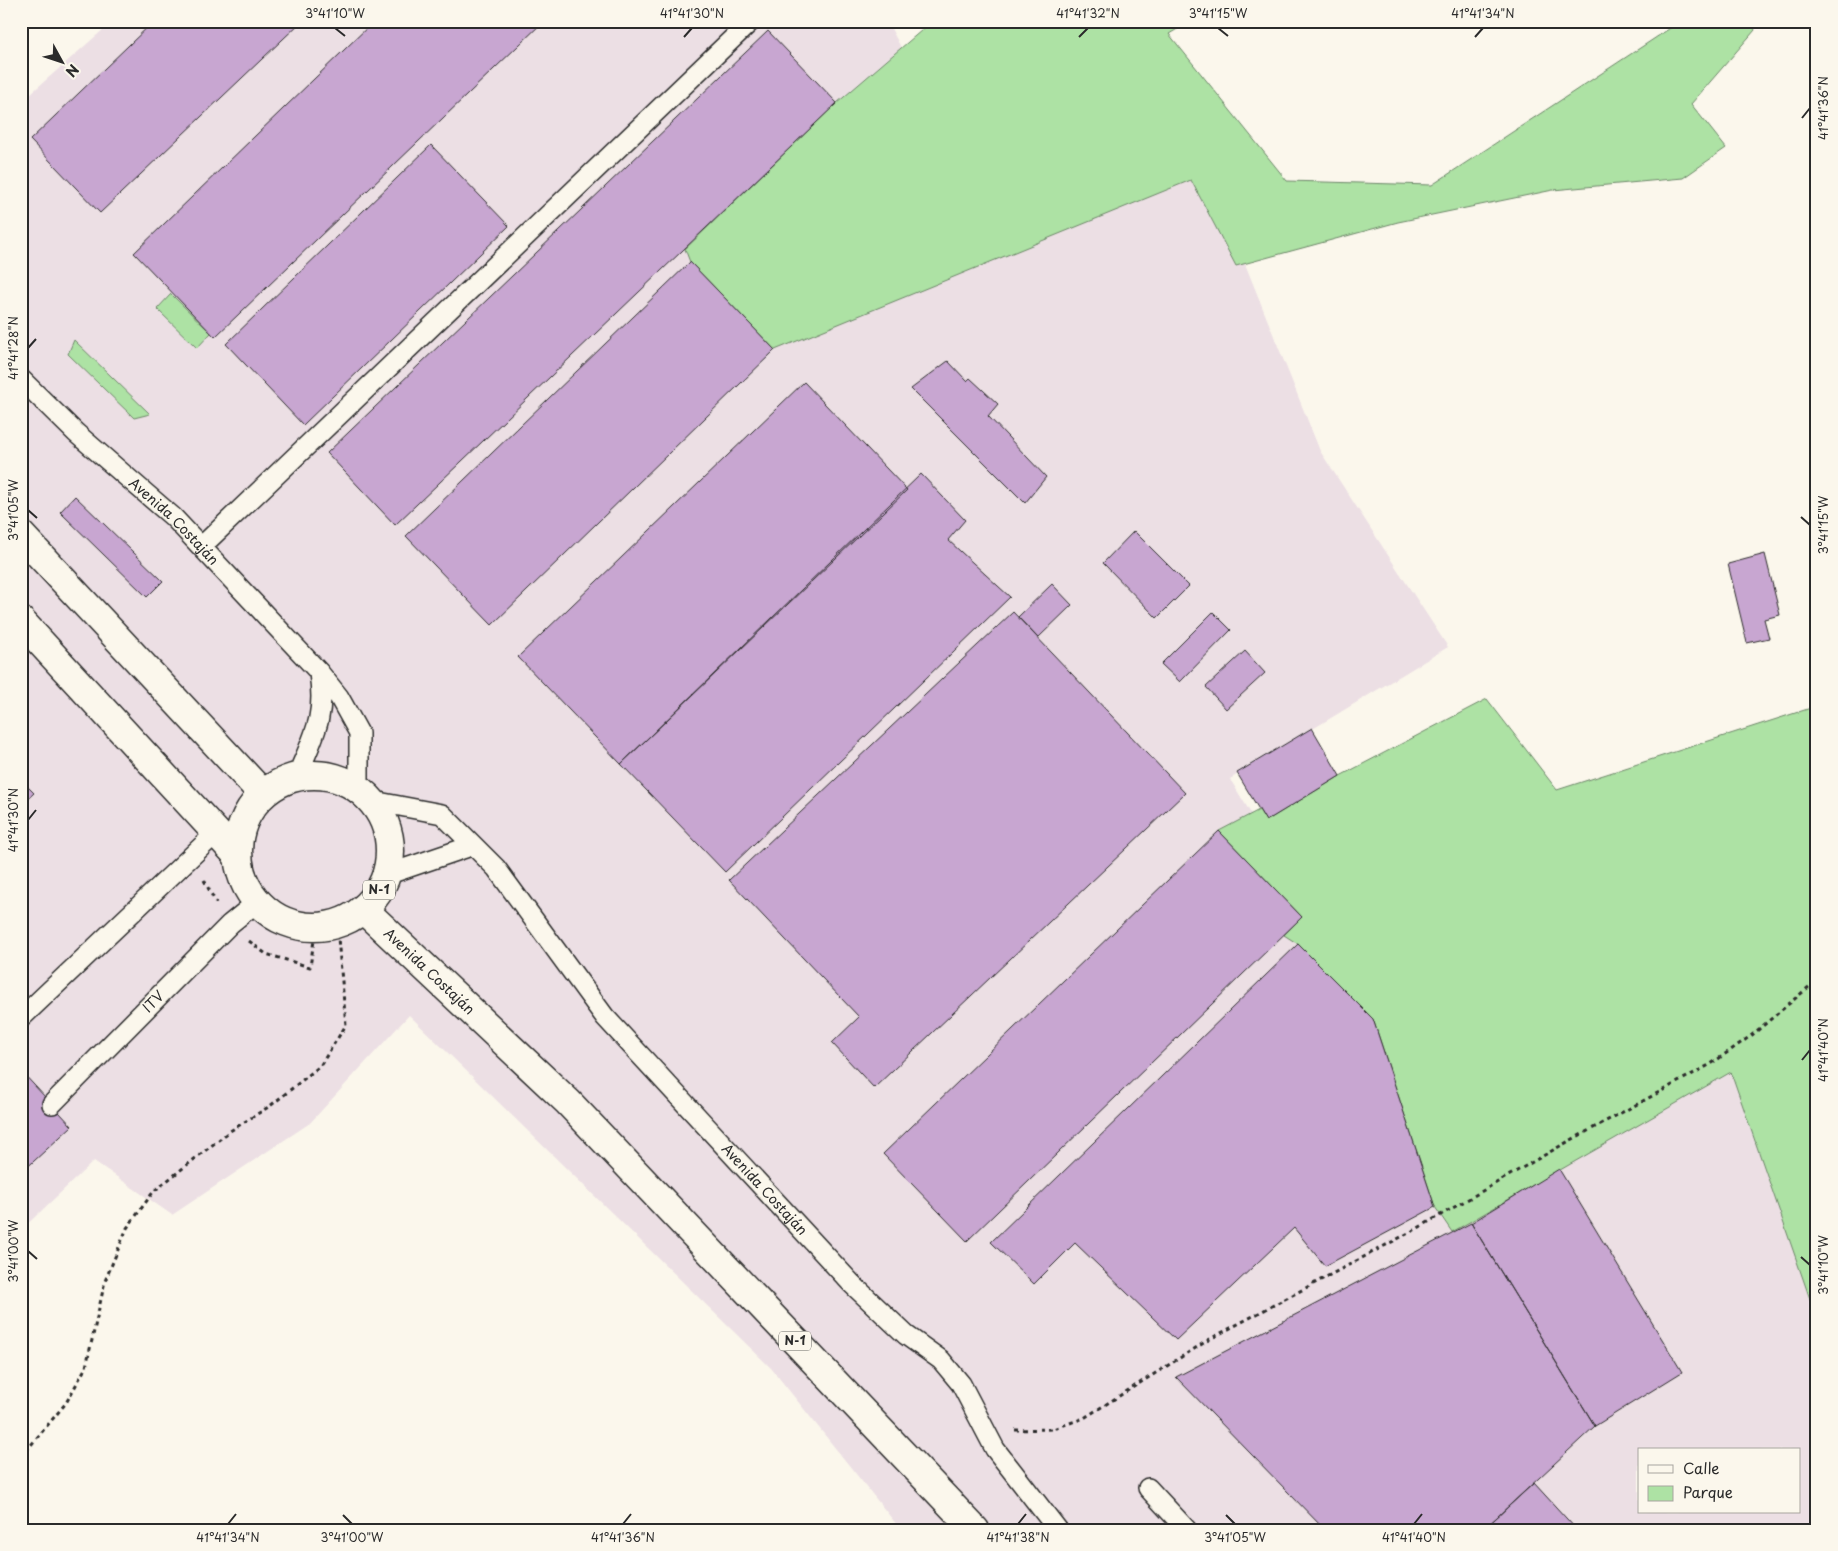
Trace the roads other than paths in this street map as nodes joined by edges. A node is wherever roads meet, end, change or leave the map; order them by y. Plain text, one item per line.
1 (751, 21) edge
2 (21, 379) edge
3 (21, 535) edge
4 (202, 546) junction
5 (21, 621) edge
6 (319, 672) junction
7 (297, 776) junction
8 (263, 794) junction
9 (366, 795) junction
10 (217, 832) junction
11 (471, 846) junction
12 (237, 855) junction
13 (386, 875) junction
14 (257, 902) junction
15 (363, 909) junction
16 (21, 1018) edge
17 (52, 1104) dead end
18 (1148, 1488) dead end
19 (975, 1530) edge
20 (1058, 1530) edge
21 (1187, 1530) edge

1 - 4 lane
2 - 4 lane, Avenida Costaján
3 - 8 main road
4 - 6 lane, Avenida Costaján
5 - 10 main road
6 - 7 lane
6 - 9 lane, Avenida Costaján
7 - 8 main road, N-1
7 - 9 main road, N-1
8 - 12 main road, N-1
9 - 11 lane, Avenida Costaján
9 - 13 main road, N-1
10 - 12 main road
10 - 16 lane
11 - 13 lane
11 - 20 lane, Avenida Costaján
12 - 14 main road, N-1
13 - 15 main road, N-1
14 - 15 main road, N-1
14 - 17 lane, ITV
15 - 19 main road, Avenida Costaján / N-1
18 - 21 lane

